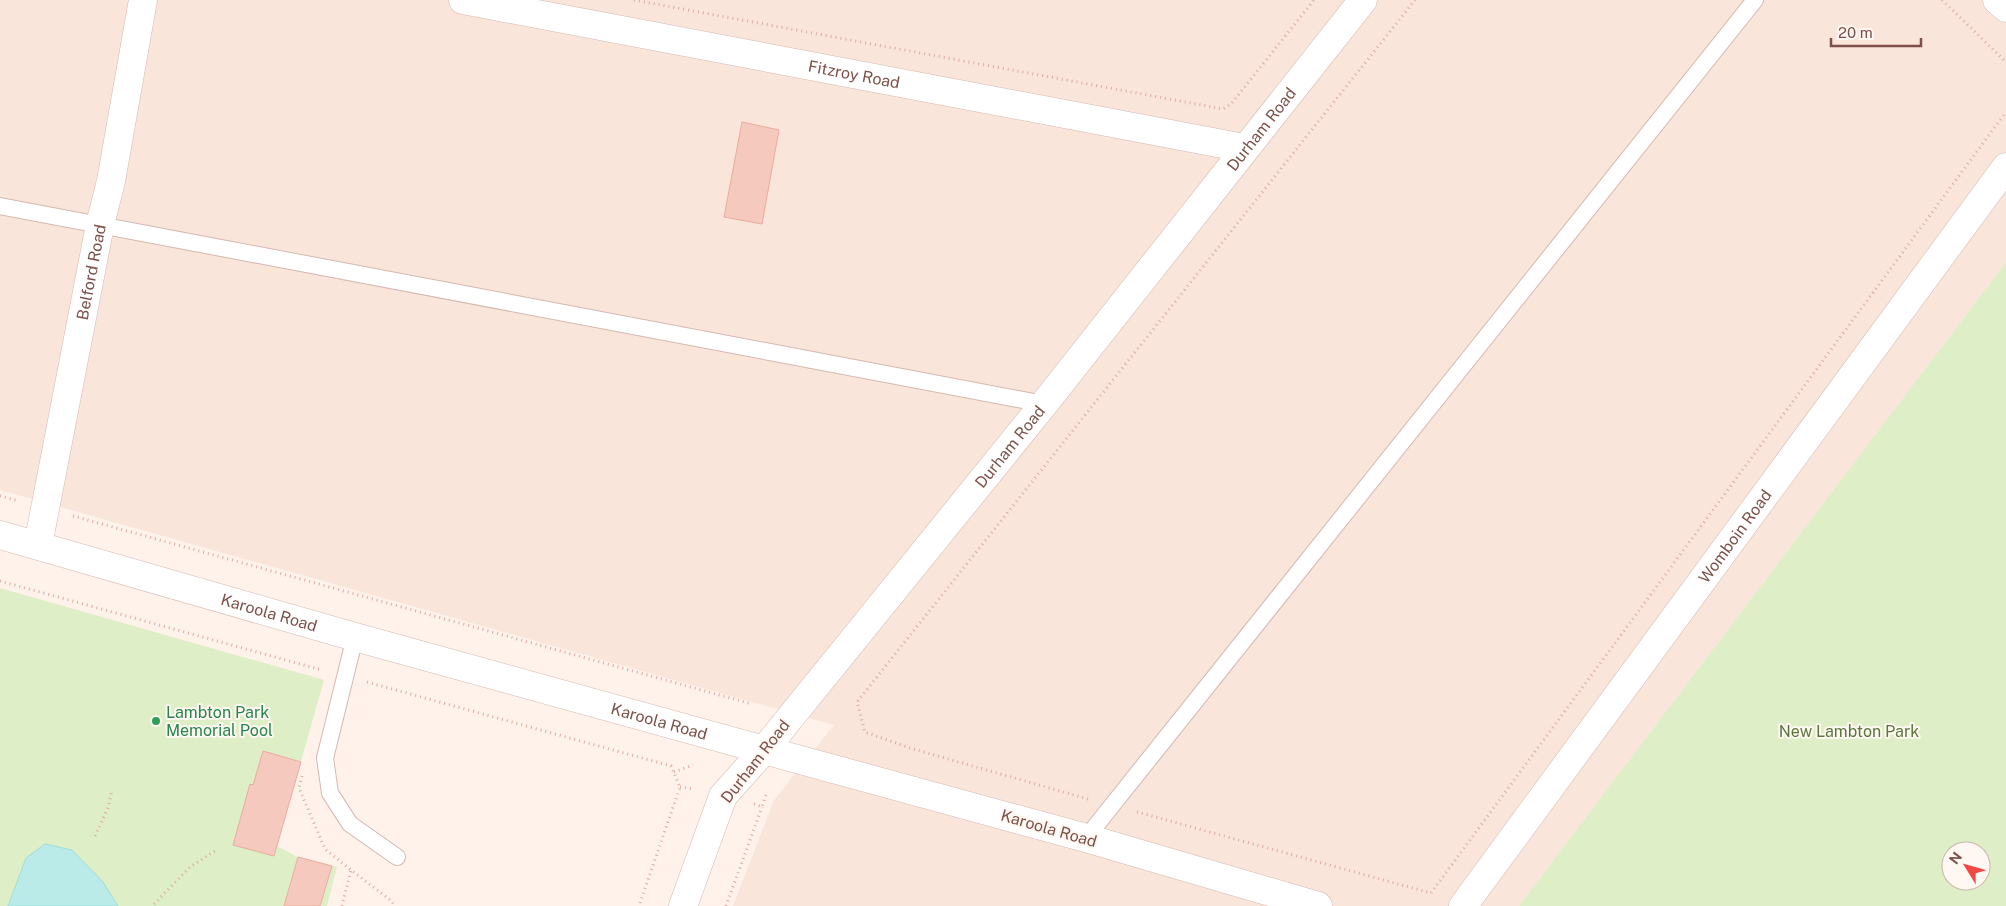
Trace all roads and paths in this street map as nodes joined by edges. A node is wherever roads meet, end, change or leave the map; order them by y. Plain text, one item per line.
1 (143, 0) edge
2 (463, 0) edge
3 (634, 0) edge
4 (1314, 0) edge
5 (1363, 0) edge
6 (1755, 0) edge
7 (1942, 0) edge
8 (1997, 0) edge
9 (2006, 8) edge
10 (2006, 62) edge
11 (1244, 148) junction
12 (2006, 167) edge
13 (0, 206) edge
14 (100, 225) junction
15 (1044, 404) junction
16 (0, 496) edge
17 (24, 502) dead end
18 (68, 515) dead end
19 (0, 535) edge
20 (38, 545) junction
21 (0, 581) edge
22 (355, 637) junction
23 (346, 676) junction
24 (752, 704) dead end
25 (764, 750) junction
26 (693, 765) dead end
27 (674, 772) junction
28 (680, 787) junction
29 (112, 790) dead end
30 (700, 790) dead end
31 (762, 807) dead end
32 (95, 836) dead end
33 (1086, 838) junction
34 (218, 849) dead end
35 (397, 857) dead end
36 (154, 904) dead end
37 (342, 906) edge
38 (394, 906) edge
39 (638, 906) edge
40 (683, 906) edge
41 (726, 906) edge
42 (1318, 906) edge
43 (1463, 906) edge

1 - 14 street, Belford Road
2 - 11 street, Fitzroy Road
3 - 4 path
5 - 11 street, Durham Road
6 - 33 lane
7 - 10 path
8 - 9 street
11 - 15 street, Durham Road
12 - 43 street, Womboin Road
13 - 14 lane
14 - 15 lane
14 - 20 street, Belford Road
15 - 25 street, Durham Road
16 - 17 path
18 - 24 path
19 - 20 street, Karoola Road
20 - 22 street, Karoola Road
21 - 23 path
22 - 23 lane
22 - 25 street, Karoola Road
23 - 27 path
23 - 35 lane
25 - 33 street, Karoola Road
25 - 40 street, Durham Road
26 - 27 path
27 - 28 path
28 - 30 path
28 - 39 path
29 - 32 path
31 - 41 path
33 - 42 street, Karoola Road
34 - 36 path
37 - 38 path

